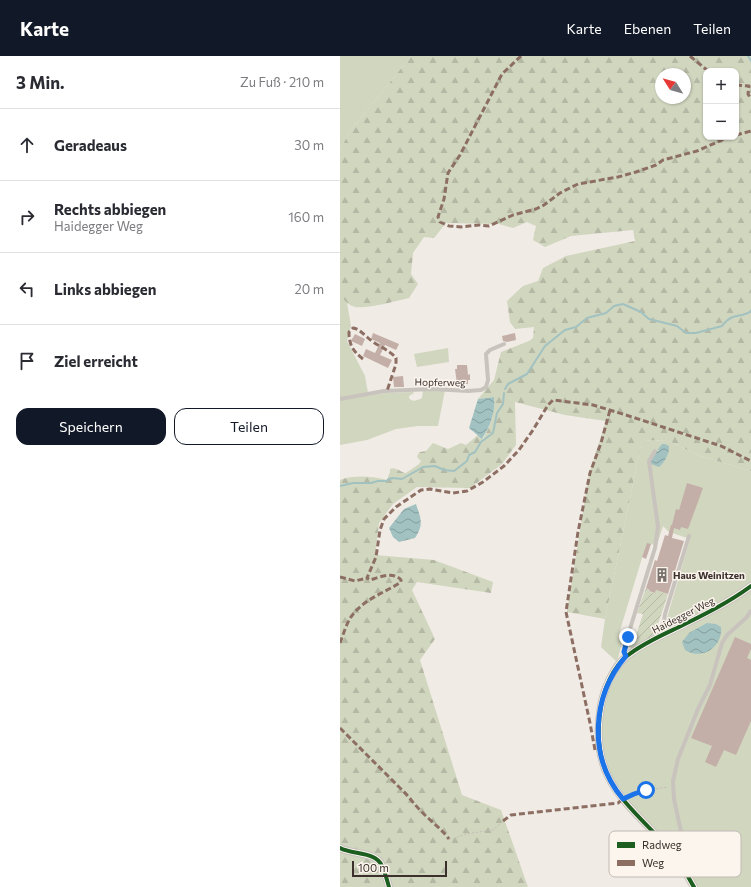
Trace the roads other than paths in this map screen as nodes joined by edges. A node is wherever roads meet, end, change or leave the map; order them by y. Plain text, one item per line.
1 (504, 344) dead end
2 (340, 399) edge
3 (655, 451) dead end
4 (689, 536) dead end
5 (751, 586) edge
6 (751, 611) edge
7 (662, 635) junction
8 (626, 656) junction
9 (652, 831) edge
10 (680, 831) edge
11 (340, 848) edge
12 (688, 877) edge
13 (389, 887) edge
14 (694, 887) edge

1 - 2 lane, Hopferweg
3 - 8 lane
4 - 7 lane
5 - 7 street, Haidegger Weg
6 - 10 lane
7 - 8 street, Haidegger Weg
8 - 9 street, Haidegger Weg
11 - 13 street
12 - 14 street, Haidegger Weg

